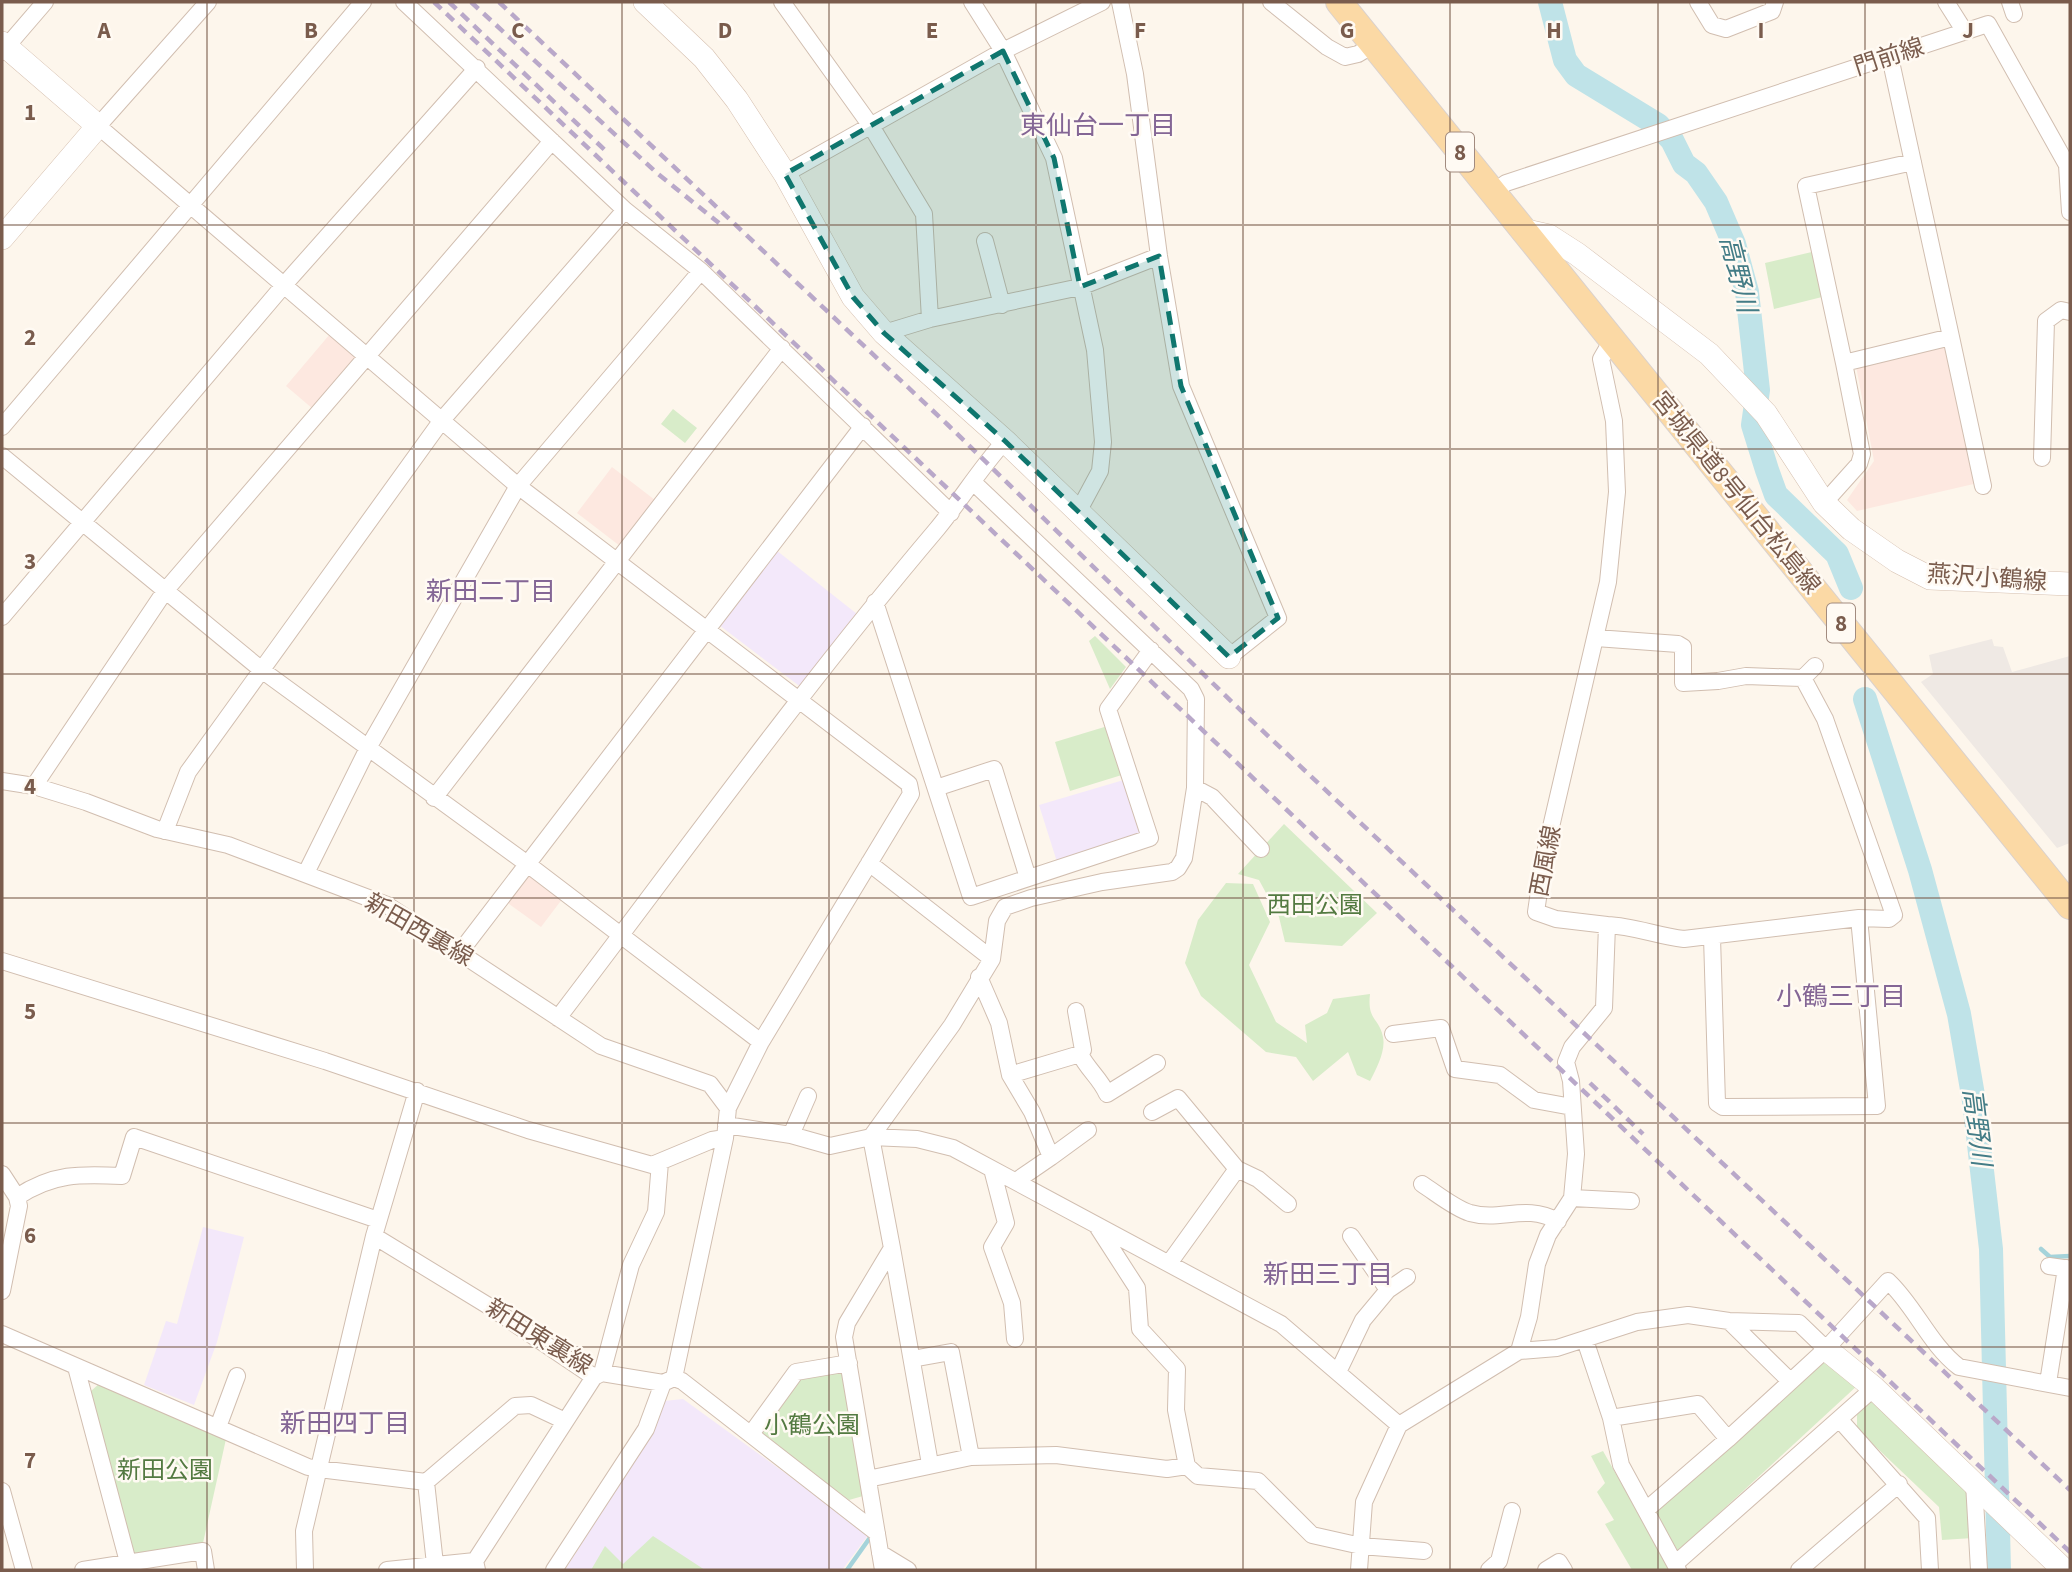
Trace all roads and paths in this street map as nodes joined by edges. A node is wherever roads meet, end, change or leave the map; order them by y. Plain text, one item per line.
1 (45, 2) edge
2 (208, 2) edge
3 (363, 2) edge
4 (404, 2) edge
5 (645, 2) edge
6 (782, 2) edge
7 (971, 2) edge
8 (1102, 2) edge
9 (1119, 2) edge
10 (1271, 2) edge
11 (1339, 2) edge
12 (1698, 2) edge
13 (1775, 2) edge
14 (1946, 2) edge
15 (1965, 32) junction
16 (1373, 45) junction
17 (3, 47) edge
18 (1003, 51) junction
19 (1890, 57) junction
20 (477, 68) junction
21 (872, 125) junction
22 (98, 126) junction
23 (552, 141) junction
24 (1913, 162) junction
25 (2068, 164) edge
26 (785, 174) junction
27 (1492, 193) junction
28 (191, 206) junction
29 (625, 210) junction
30 (2070, 212) edge
31 (1522, 230) junction
32 (2, 238) edge
33 (985, 242) dead end
34 (1159, 256) junction
35 (701, 271) junction
36 (284, 285) junction
37 (1080, 287) junction
38 (1629, 293) junction
39 (1002, 305) junction
40 (1584, 306) junction
41 (2070, 312) edge
42 (930, 318) junction
43 (884, 333) junction
44 (1951, 337) junction
45 (1612, 340) junction
46 (782, 348) junction
47 (366, 355) junction
48 (1843, 363) junction
49 (442, 420) junction
50 (863, 426) junction
51 (2, 427) edge
52 (1005, 441) junction
53 (2, 456) edge
54 (2042, 458) dead end
55 (973, 482) junction
56 (518, 486) junction
57 (1983, 486) dead end
58 (1824, 503) junction
59 (1078, 512) junction
60 (951, 513) junction
61 (83, 523) junction
62 (615, 561) junction
63 (2070, 584) edge
64 (165, 591) junction
65 (875, 602) junction
66 (2, 617) edge
67 (705, 630) junction
68 (1596, 638) junction
69 (1151, 650) junction
70 (1229, 657) joint
71 (1815, 666) dead end
72 (263, 671) junction
73 (1803, 678) junction
74 (797, 701) junction
75 (368, 748) junction
76 (3, 784) edge
77 (34, 786) junction
78 (936, 788) junction
79 (1195, 788) junction
80 (434, 798) junction
81 (165, 831) junction
82 (1261, 849) dead end
83 (526, 863) junction
84 (869, 863) junction
85 (306, 873) junction
86 (1028, 878) junction
87 (2070, 906) edge
88 (1859, 918) junction
89 (1607, 925) junction
90 (621, 936) junction
91 (1712, 937) junction
92 (460, 952) junction
93 (992, 959) junction
94 (2, 961) edge
95 (979, 977) junction
96 (1076, 1012) dead end
97 (558, 1018) junction
98 (1392, 1034) dead end
99 (761, 1042) junction
100 (1080, 1055) junction
101 (1157, 1063) dead end
102 (1010, 1075) junction
103 (416, 1091) junction
104 (808, 1096) dead end
105 (1572, 1107) junction
106 (1152, 1112) dead end
107 (726, 1124) junction
108 (1088, 1130) dead end
109 (791, 1135) junction
110 (872, 1137) junction
111 (1051, 1157) junction
112 (660, 1162) junction
113 (1237, 1168) junction
114 (992, 1169) junction
115 (2, 1174) edge
116 (1016, 1181) junction
117 (1422, 1184) dead end
118 (17, 1197) junction
119 (1572, 1198) junction
120 (1631, 1201) dead end
121 (1288, 1204) dead end
122 (1558, 1222) junction
123 (1096, 1224) junction
124 (376, 1228) junction
125 (1351, 1236) dead end
126 (892, 1248) junction
127 (1171, 1262) junction
128 (2049, 1266) dead end
129 (2068, 1268) edge
130 (1407, 1278) dead end
131 (1388, 1290) junction
132 (2, 1291) edge
133 (1729, 1321) junction
134 (2, 1334) edge
135 (1015, 1339) dead end
136 (1585, 1340) junction
137 (1826, 1349) junction
138 (1519, 1351) junction
139 (912, 1359) junction
140 (849, 1363) junction
141 (76, 1367) junction
142 (1338, 1372) junction
143 (598, 1375) junction
144 (237, 1376) dead end
145 (668, 1380) junction
146 (1790, 1381) junction
147 (2048, 1383) junction
148 (1874, 1388) junction
149 (2070, 1388) edge
150 (1611, 1418) junction
151 (1840, 1420) junction
152 (565, 1422) junction
153 (1399, 1425) junction
154 (218, 1427) junction
155 (751, 1434) junction
156 (1728, 1439) junction
157 (971, 1457) junction
158 (930, 1464) junction
159 (1186, 1466) junction
160 (319, 1469) junction
161 (868, 1479) junction
162 (426, 1482) junction
163 (1899, 1484) junction
164 (1977, 1487) junction
165 (2, 1491) edge
166 (1646, 1510) junction
167 (1512, 1511) dead end
168 (877, 1533) junction
169 (1361, 1546) junction
170 (1424, 1551) dead end
171 (880, 1553) junction
172 (128, 1562) junction
173 (435, 1564) junction
174 (476, 1566) edge
175 (1676, 1567) edge
176 (24, 1570) edge
177 (83, 1570) edge
178 (206, 1570) edge
179 (305, 1570) edge
180 (387, 1570) edge
181 (554, 1570) edge
182 (883, 1570) edge
183 (908, 1570) edge
184 (1359, 1570) edge
185 (1489, 1570) edge
186 (1546, 1570) edge
187 (1564, 1570) edge
188 (1799, 1570) edge
189 (1930, 1570) edge
190 (1979, 1570) edge
191 (2064, 1570) edge

1 - 17 street
2 - 22 street
3 - 28 street
4 - 20 street
5 - 26 street
6 - 21 street
7 - 18 street
8 - 18 street
9 - 34 street
10 - 16 street
11 - 16 main road, 宮城県道8号仙台松島線 / 8
12 - 13 street
14 - 15 street
15 - 19 street, 門前線
15 - 25 street, 門前線
16 - 27 main road, 宮城県道8号仙台松島線 / 8
17 - 22 street
18 - 21 street
18 - 37 street
19 - 24 street
19 - 27 street, 門前線
20 - 23 street
20 - 36 street
21 - 26 street
21 - 42 street
22 - 28 street
22 - 32 street
23 - 29 street
23 - 47 street
24 - 44 street
24 - 48 street
25 - 30 street, 門前線
26 - 43 street
27 - 31 main road, 宮城県道8号仙台松島線 / 8
28 - 36 street
28 - 51 street
29 - 35 street
29 - 49 street
31 - 38 street, 燕沢小鶴線
31 - 40 main road, 宮城県道8号仙台松島線 / 8
33 - 39 street
34 - 37 street
34 - 70 street
35 - 46 street
35 - 56 street
36 - 47 street
36 - 61 street
37 - 39 street
37 - 59 street
38 - 40 street
38 - 58 street, 燕沢小鶴線
39 - 42 street
40 - 45 main road, 宮城県道8号仙台松島線 / 8
41 - 54 street
42 - 43 street
43 - 52 street
44 - 48 street
44 - 57 street
45 - 68 street, 西風線
45 - 87 main road, 宮城県道8号仙台松島線 / 8
46 - 50 street
46 - 62 street
47 - 49 street
47 - 64 street
48 - 58 street
49 - 56 street
49 - 72 street
50 - 60 street
50 - 67 street
52 - 55 street
52 - 59 street
53 - 61 street
55 - 60 street
55 - 69 street
56 - 62 street
56 - 75 street
58 - 63 street, 燕沢小鶴線
59 - 70 street
60 - 65 street
61 - 64 street
61 - 66 street
62 - 67 street
62 - 80 street
64 - 72 street
64 - 77 street
65 - 74 street
65 - 78 street
67 - 74 street
67 - 83 street
68 - 73 street
68 - 89 street, 西風線
69 - 79 street
69 - 86 street
71 - 73 street
72 - 75 street
72 - 81 street
73 - 88 street
74 - 84 street
74 - 90 street
75 - 80 street
75 - 85 street
76 - 77 street, 新田西裏線
77 - 81 street, 新田西裏線
78 - 86 street
78 - 86 street
79 - 82 street
79 - 93 street
80 - 83 street
81 - 85 street, 新田西裏線
83 - 90 street
83 - 92 street
84 - 93 street
84 - 99 street
85 - 92 street, 新田西裏線
88 - 91 street
88 - 91 street
89 - 91 street
89 - 105 street
90 - 97 street
90 - 99 street
92 - 97 street, 新田西裏線
93 - 95 street
94 - 103 street
95 - 102 street
95 - 110 street
96 - 100 street
97 - 107 street, 新田西裏線
98 - 105 street
99 - 107 street
100 - 101 street
100 - 102 street
102 - 111 street
103 - 112 street
103 - 124 street
104 - 109 street
105 - 119 street
106 - 113 street
107 - 109 street
107 - 112 street
107 - 145 street
108 - 111 street
109 - 110 street
110 - 114 street
110 - 126 street
111 - 116 street
112 - 143 street
113 - 121 street
113 - 127 street
114 - 116 street
114 - 135 street
115 - 118 street
116 - 123 street
117 - 122 street
118 - 124 street, 新田東裏線
118 - 132 street
119 - 120 street
119 - 122 street
122 - 138 street
123 - 127 street
123 - 159 street
124 - 143 street, 新田東裏線
124 - 160 street
125 - 131 street
126 - 139 street
126 - 140 street
127 - 142 street
128 - 129 street
129 - 147 street
130 - 131 street
131 - 142 street
133 - 136 street
133 - 137 street
133 - 146 street
134 - 141 street
136 - 138 street
136 - 150 street
137 - 146 street
137 - 147 street
137 - 148 street
138 - 153 street
139 - 157 street
139 - 158 street
140 - 155 street
140 - 161 street
141 - 154 street
141 - 172 street
142 - 153 street
143 - 145 street, 新田東裏線
143 - 152 street
144 - 154 street
145 - 155 street, 新田東裏線
145 - 181 street
146 - 156 street
147 - 149 street
148 - 151 street
148 - 164 street
150 - 156 street
150 - 166 street
151 - 163 street
151 - 175 street
152 - 162 street
152 - 174 street
153 - 169 street
154 - 160 street
155 - 168 street, 新田東裏線
156 - 166 street
157 - 158 street
157 - 159 street
158 - 161 street
159 - 169 street
160 - 162 street
160 - 179 street
161 - 168 street
162 - 173 street
163 - 188 street
163 - 189 street
164 - 190 street
164 - 191 street
165 - 176 street
166 - 175 street
167 - 185 street
168 - 171 street
169 - 170 street
169 - 184 street
171 - 182 street
171 - 183 street
172 - 177 street
172 - 178 street
173 - 174 street
173 - 180 street
186 - 187 street

